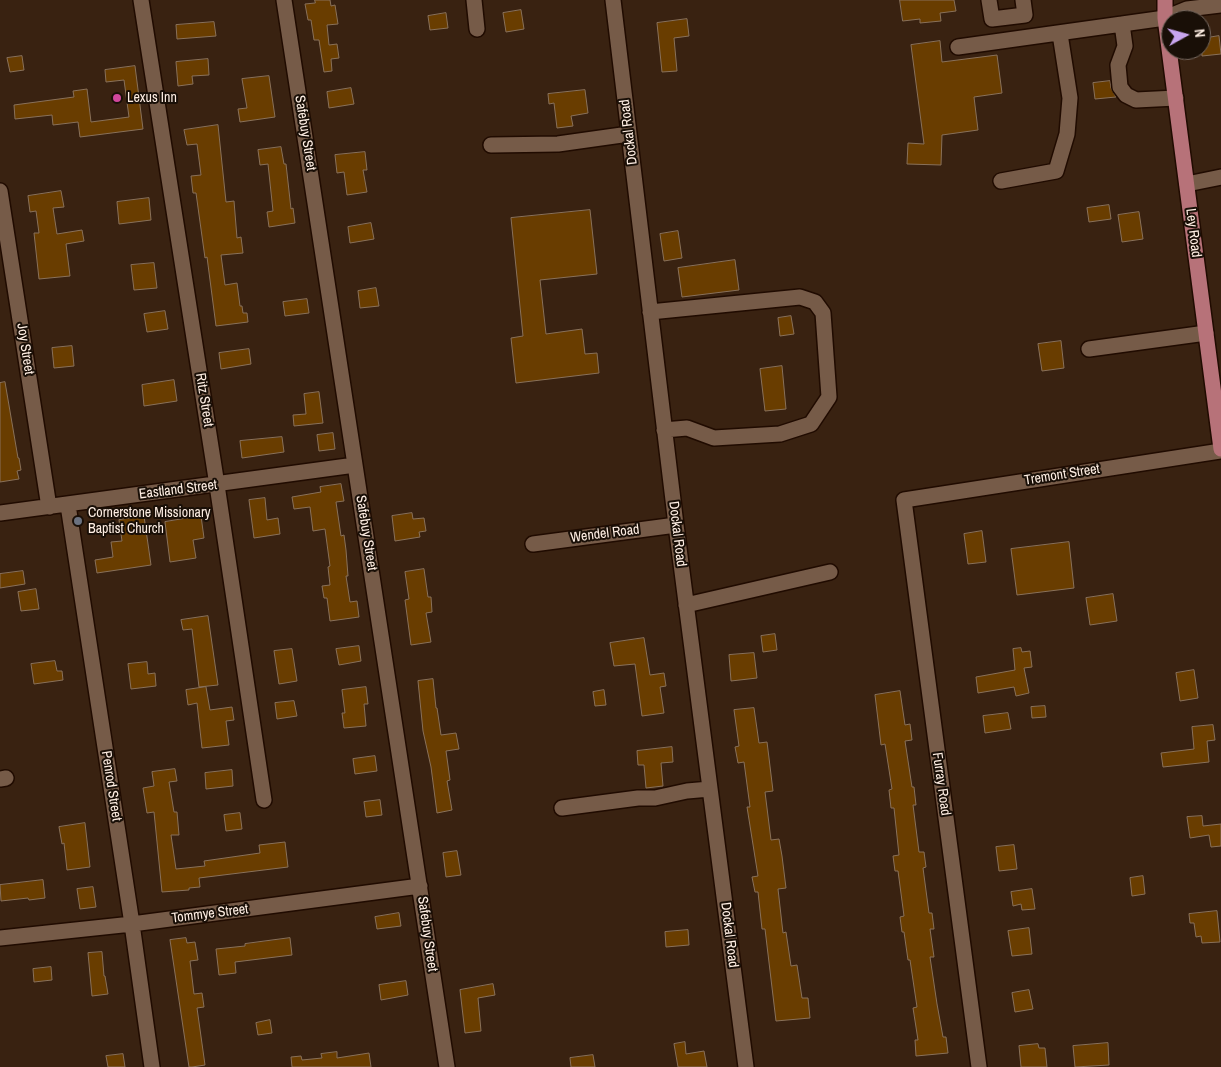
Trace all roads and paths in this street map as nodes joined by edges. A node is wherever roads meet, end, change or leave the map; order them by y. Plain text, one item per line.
1 (141, 0) edge
2 (284, 0) edge
3 (474, 0) edge
4 (613, 0) edge
5 (989, 0) edge
6 (1023, 0) edge
7 (1221, 5) edge
8 (1185, 10) edge
9 (1161, 19) edge
10 (1122, 24) junction
11 (477, 29) dead end
12 (1060, 34) junction
13 (958, 47) dead end
14 (1171, 60) edge
15 (1176, 98) junction
16 (629, 134) junction
17 (491, 145) dead end
18 (1221, 177) edge
19 (1001, 181) dead end
20 (1187, 184) junction
21 (0, 191) edge
22 (650, 312) junction
23 (1206, 333) junction
24 (1089, 349) dead end
25 (664, 430) junction
26 (1221, 450) edge
27 (356, 465) junction
28 (217, 484) junction
29 (904, 500) joint
30 (68, 505) junction
31 (49, 507) junction
32 (0, 513) edge
33 (676, 526) junction
34 (533, 544) dead end
35 (830, 572) dead end
36 (686, 605) junction
37 (710, 789) junction
38 (264, 800) dead end
39 (562, 808) dead end
40 (420, 886) junction
41 (132, 924) junction
42 (0, 938) edge
43 (152, 1067) edge
44 (447, 1067) edge
45 (746, 1067) edge
46 (979, 1067) edge

1 - 28 street, Ritz Street
2 - 27 street, Safebuy Street
3 - 11 street
4 - 16 street, Dockal Road
5 - 6 street
7 - 8 street
9 - 10 street
10 - 12 street
10 - 15 street
12 - 13 street
12 - 19 street
14 - 15 main road, Ley Road
15 - 20 main road, Ley Road
16 - 17 street
16 - 22 street, Dockal Road
18 - 20 street
20 - 23 main road, Ley Road
21 - 31 street, Joy Street
22 - 25 street, Dockal Road
22 - 25 street
23 - 24 street
23 - 26 main road, Ley Road
25 - 33 street, Dockal Road
26 - 29 street, Tremont Street
27 - 28 street, Eastland Street
27 - 40 street, Safebuy Street
28 - 30 street, Eastland Street
28 - 38 street, Ritz Street
29 - 46 street, Furray Road
30 - 31 street, Eastland Street
30 - 41 street, Penrod Street
31 - 32 street, Eastland Street
33 - 34 street, Wendel Road
33 - 36 street, Dockal Road
35 - 36 street
36 - 37 street, Dockal Road
37 - 39 street
37 - 45 street, Dockal Road
40 - 41 street, Tommye Street
40 - 44 street, Safebuy Street
41 - 42 street, Tommye Street
41 - 43 street, Penrod Street

